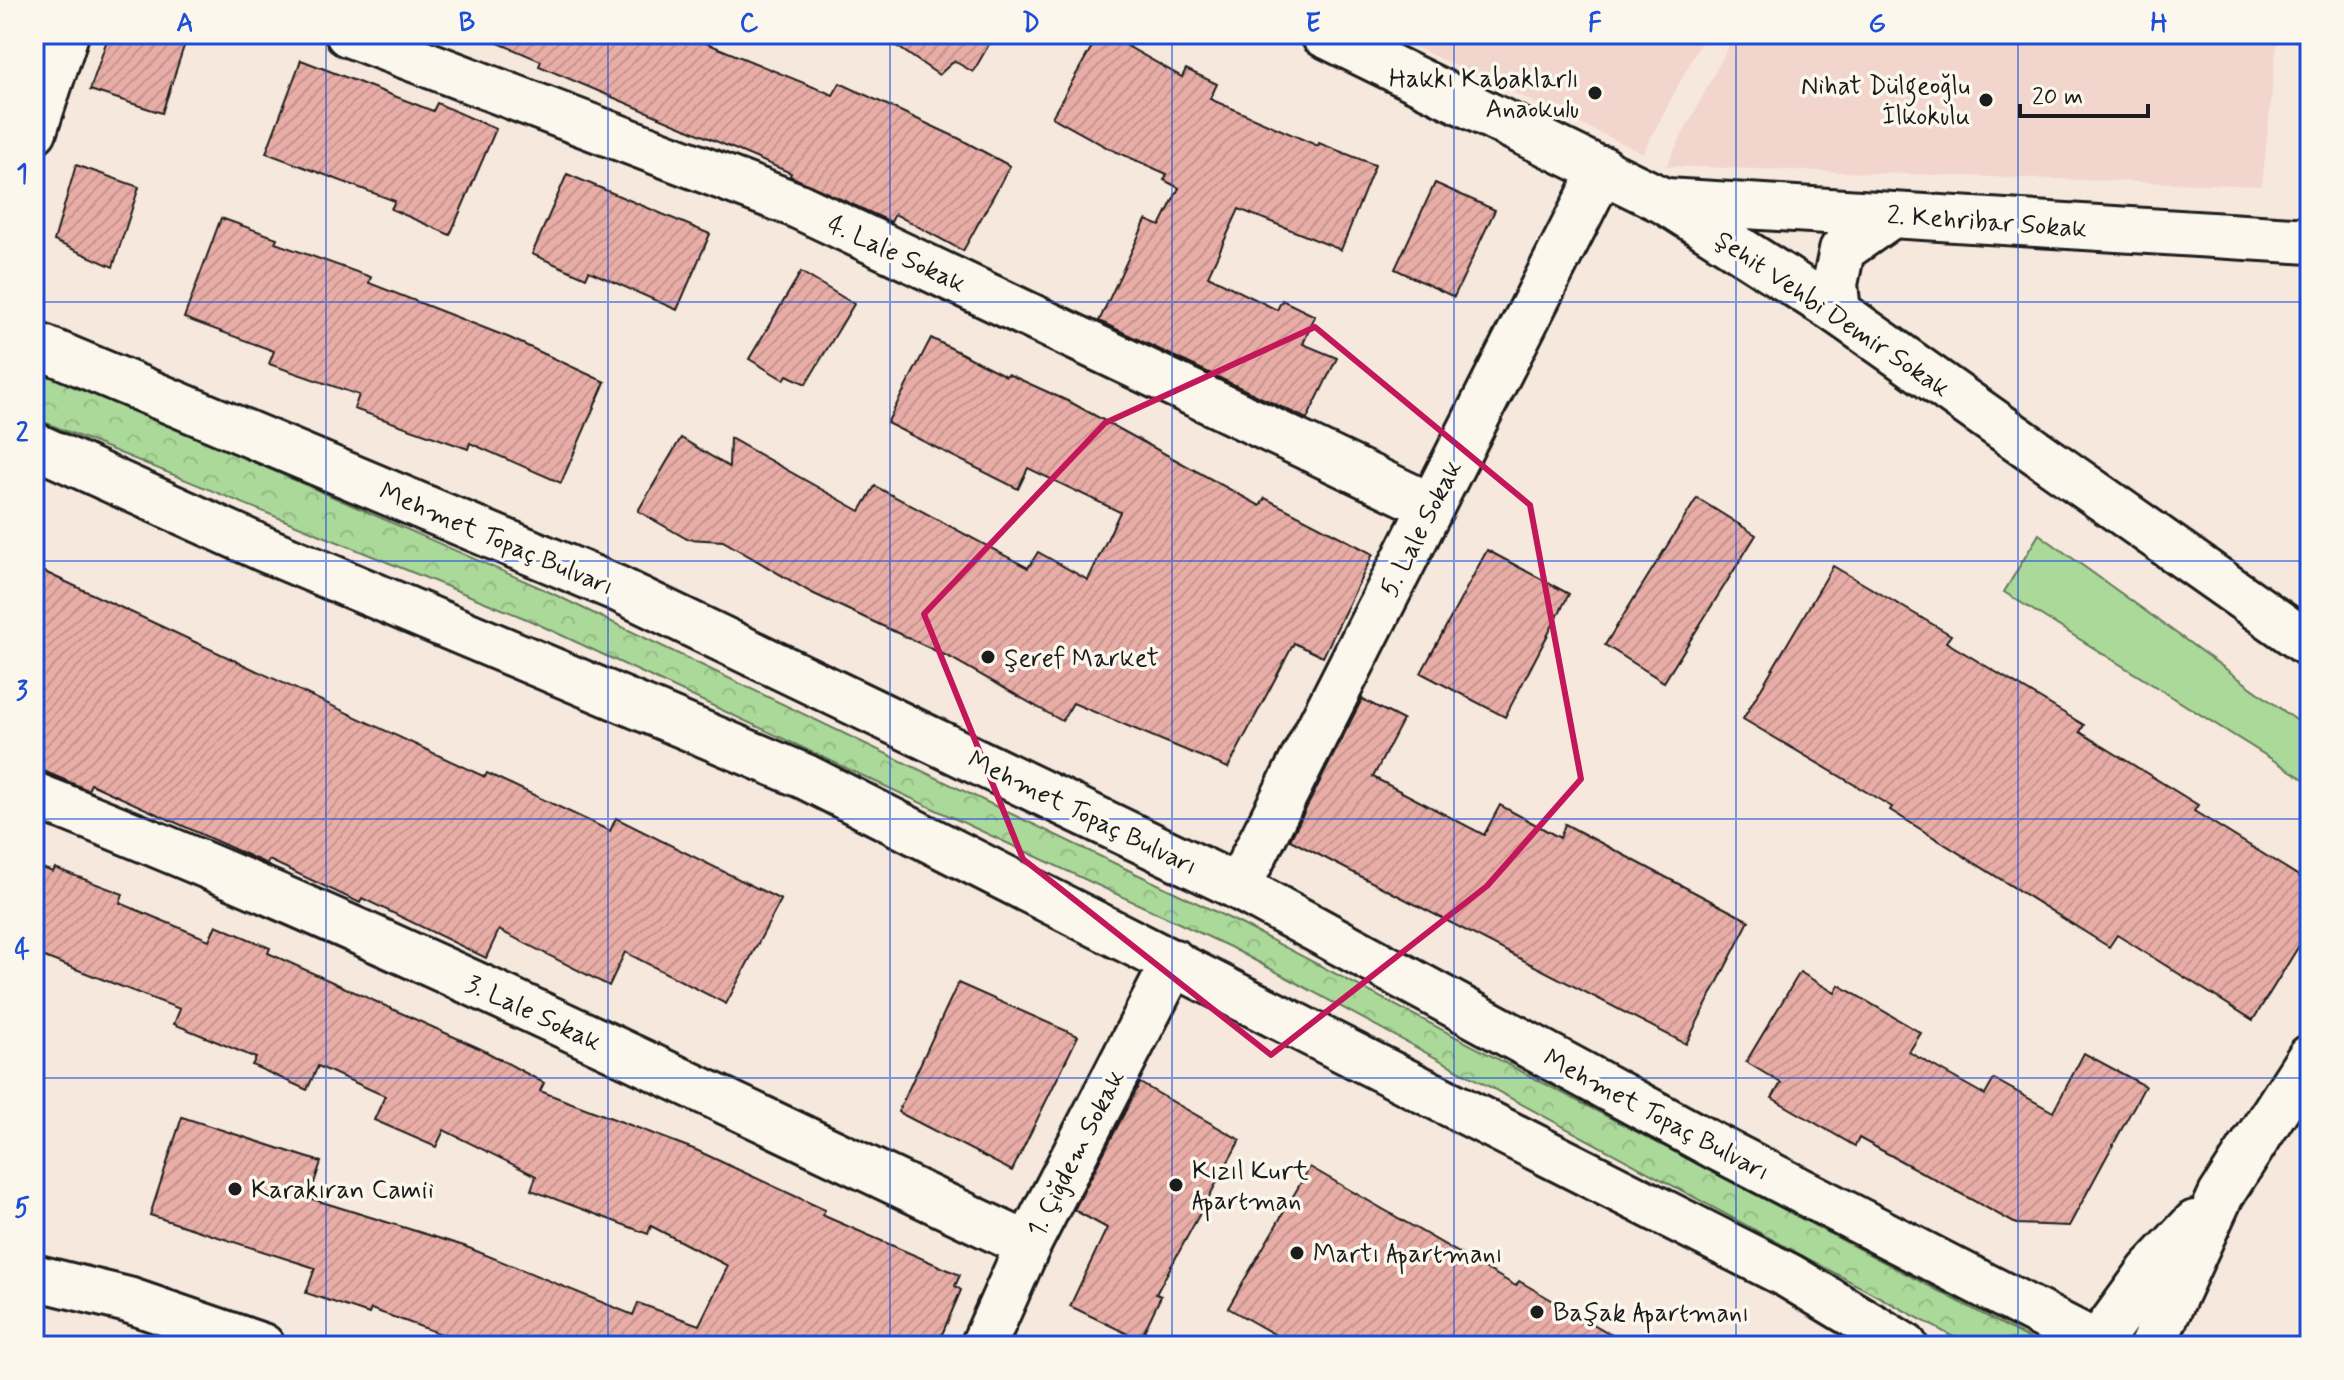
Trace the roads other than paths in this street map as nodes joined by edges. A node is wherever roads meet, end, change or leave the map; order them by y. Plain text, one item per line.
1 (66, 34) edge
2 (348, 34) edge
3 (1323, 34) edge
4 (34, 131) edge
5 (1603, 169) junction
6 (1664, 201) junction
7 (1892, 215) junction
8 (2310, 241) edge
9 (1838, 312) junction
10 (34, 344) edge
11 (34, 445) edge
12 (1431, 506) junction
13 (2310, 645) edge
14 (34, 795) edge
15 (1238, 887) junction
16 (1174, 962) junction
17 (2309, 1062) edge
18 (2221, 1195) junction
19 (1028, 1245) junction
20 (34, 1277) edge
21 (2098, 1345) edge
22 (262, 1346) edge
23 (983, 1346) edge
24 (1905, 1346) edge
25 (2152, 1346) edge

1 - 4 street
2 - 12 street, 4. Lale Sokak
3 - 5 street, Şehit Vehbi Demir Sokak
5 - 6 street, Şehit Vehbi Demir Sokak
5 - 12 street, 5. Lale Sokak
6 - 7 street, 2. Kehribar Sokak
6 - 9 street, Şehit Vehbi Demir Sokak
7 - 8 street, 2. Kehribar Sokak
7 - 9 street
9 - 13 street, Şehit Vehbi Demir Sokak
10 - 15 street, Mehmet Topaç Bulvarı
11 - 16 street
12 - 15 street, 5. Lale Sokak
14 - 19 street, 3. Lale Sokak
15 - 21 street, Mehmet Topaç Bulvarı
16 - 19 street, 1. Çiğdem Sokak
16 - 24 street
17 - 18 street
18 - 21 street
18 - 25 street
19 - 23 street, 1. Çiğdem Sokak
20 - 22 street

